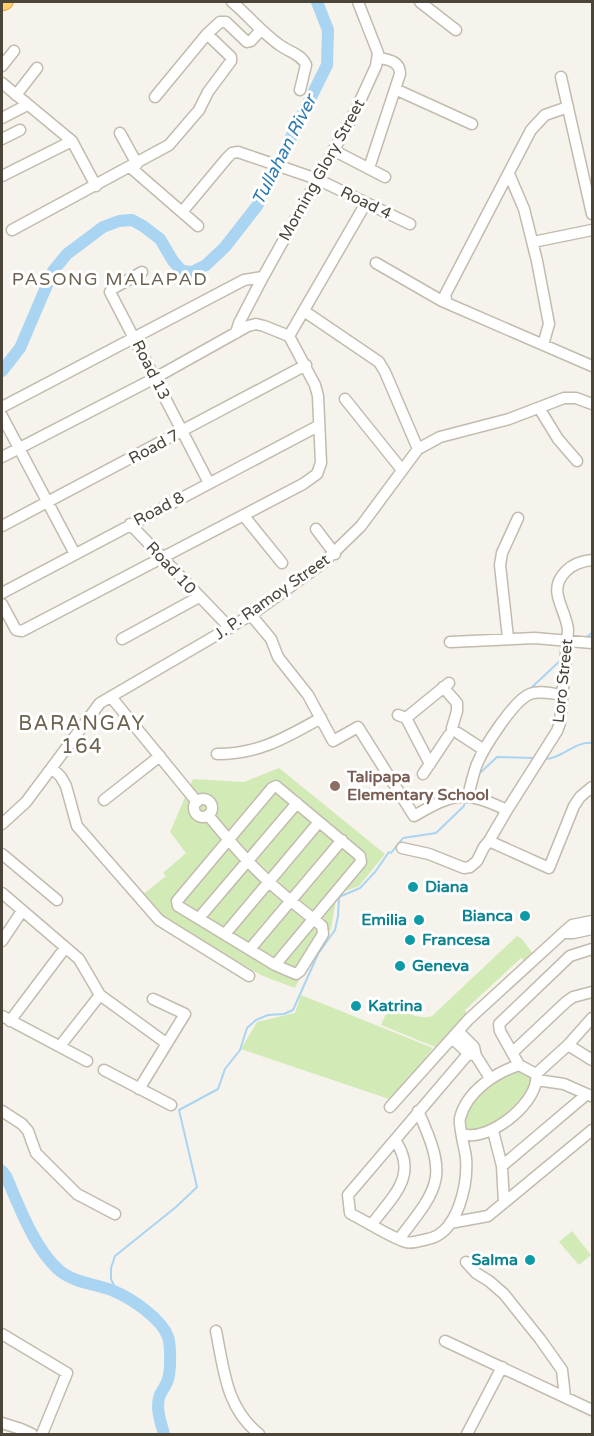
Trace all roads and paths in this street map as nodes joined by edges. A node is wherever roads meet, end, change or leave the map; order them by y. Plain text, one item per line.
1 (5, 2) edge
2 (232, 2) edge
3 (358, 2) edge
4 (420, 2) edge
5 (2, 10) edge
6 (261, 30) junction
7 (456, 30) dead end
8 (207, 34) junction
9 (14, 51) dead end
10 (379, 58) junction
11 (2, 66) edge
12 (37, 68) dead end
13 (561, 77) dead end
14 (2, 83) edge
15 (395, 89) junction
16 (300, 90) dead end
17 (16, 95) junction
18 (155, 97) dead end
19 (27, 105) junction
20 (567, 107) junction
21 (2, 118) edge
22 (472, 124) dead end
23 (20, 130) dead end
24 (120, 133) dead end
25 (2, 138) edge
26 (72, 141) junction
27 (333, 150) junction
28 (133, 166) junction
29 (369, 168) junction
30 (509, 174) junction
31 (2, 176) edge
32 (385, 177) dead end
33 (317, 179) junction
34 (96, 186) junction
35 (366, 203) junction
36 (182, 212) junction
37 (592, 214) edge
38 (410, 224) dead end
39 (198, 226) dead end
40 (12, 230) dead end
41 (592, 230) edge
42 (533, 242) junction
43 (376, 263) dead end
44 (142, 272) dead end
45 (263, 277) junction
46 (447, 303) junction
47 (304, 310) junction
48 (236, 333) junction
49 (289, 336) junction
50 (134, 338) junction
51 (543, 345) junction
52 (306, 365) junction
53 (592, 366) edge
54 (155, 378) junction
55 (345, 399) dead end
56 (592, 404) edge
57 (2, 407) edge
58 (539, 408) junction
59 (2, 416) edge
60 (318, 426) junction
61 (183, 432) junction
62 (18, 448) junction
63 (418, 449) junction
64 (2, 457) edge
65 (577, 461) dead end
66 (402, 470) junction
67 (209, 483) junction
68 (48, 503) junction
69 (244, 516) junction
70 (518, 518) dead end
71 (130, 524) junction
72 (2, 526) edge
73 (316, 529) dead end
74 (75, 554) junction
75 (334, 554) junction
76 (162, 558) junction
77 (592, 560) edge
78 (282, 563) dead end
79 (2, 593) edge
80 (199, 597) junction
81 (2, 604) edge
82 (251, 615) junction
83 (228, 629) junction
84 (508, 638) junction
85 (122, 639) dead end
86 (568, 641) junction
87 (450, 642) dead end
88 (592, 643) edge
89 (563, 695) junction
90 (111, 697) junction
91 (321, 718) junction
92 (454, 733) junction
93 (484, 751) junction
94 (217, 754) dead end
95 (160, 756) junction
96 (430, 764) junction
97 (53, 769) junction
98 (423, 774) dead end
99 (592, 787) edge
100 (468, 796) junction
101 (104, 800) dead end
102 (297, 803) junction
103 (507, 810) junction
104 (2, 820) edge
105 (319, 822) junction
106 (228, 839) junction
107 (342, 840) junction
108 (489, 841) junction
109 (402, 848) dead end
110 (2, 854) edge
111 (248, 861) junction
112 (268, 882) junction
113 (2, 893) edge
114 (57, 900) dead end
115 (291, 900) junction
116 (22, 911) junction
117 (199, 918) junction
118 (314, 919) junction
119 (592, 921) edge
120 (592, 929) edge
121 (563, 933) junction
122 (225, 934) junction
123 (2, 941) edge
124 (65, 948) junction
125 (250, 949) junction
126 (592, 953) edge
127 (275, 965) junction
128 (249, 976) dead end
129 (592, 992) edge
130 (100, 995) junction
131 (153, 999) dead end
132 (6, 1018) edge
133 (592, 1022) edge
134 (455, 1034) junction
135 (166, 1043) junction
136 (568, 1045) junction
137 (60, 1046) junction
138 (473, 1052) junction
139 (513, 1052) junction
140 (592, 1060) edge
141 (87, 1061) dead end
142 (519, 1065) junction
143 (104, 1070) dead end
144 (537, 1077) junction
145 (490, 1078) junction
146 (139, 1089) junction
147 (590, 1095) edge
148 (171, 1105) dead end
149 (390, 1107) dead end
150 (2, 1111) edge
151 (418, 1112) junction
152 (592, 1130) edge
153 (493, 1131) junction
154 (462, 1134) junction
155 (394, 1140) junction
156 (502, 1166) junction
157 (504, 1203) junction
158 (115, 1214) dead end
159 (450, 1223) junction
160 (372, 1224) junction
161 (399, 1239) junction
162 (466, 1262) dead end
163 (216, 1331) dead end
164 (2, 1334) edge
165 (445, 1341) dead end
166 (502, 1367) junction
167 (565, 1397) junction
168 (592, 1410) edge
169 (2, 1423) edge
170 (32, 1434) edge
171 (42, 1434) edge
172 (259, 1434) edge
173 (467, 1434) edge

1 - 5 street
2 - 6 street
3 - 10 street
4 - 7 street
6 - 8 street
6 - 16 street
8 - 18 street
8 - 28 street
9 - 11 street
10 - 15 street
10 - 27 street, Morning Glory Street
12 - 17 street
13 - 20 street
14 - 17 street
15 - 22 street
15 - 29 street
17 - 19 street
19 - 21 street
19 - 26 street
20 - 30 street
20 - 37 street
23 - 25 street
24 - 28 street
26 - 31 street
26 - 34 street
27 - 29 street
27 - 33 street, Morning Glory Street
28 - 34 street
28 - 36 street
29 - 32 street
30 - 42 street
30 - 46 street
33 - 35 street, Road 4
33 - 36 street, Road 4
33 - 45 street, Morning Glory Street
34 - 40 street
35 - 38 street, Road 4
35 - 47 street
36 - 39 street
41 - 42 street
42 - 51 street
43 - 46 street
44 - 50 street, Road 13
45 - 48 street, Morning Glory Street
45 - 50 street
46 - 51 street
47 - 49 street
47 - 63 street
48 - 49 street
48 - 54 street
49 - 52 street
50 - 54 street, Road 13
50 - 57 street
51 - 53 street
52 - 60 street
52 - 61 street, Road 7
54 - 61 street, Road 13
54 - 62 street
55 - 66 street
56 - 58 street, J. P. Ramoy Street
58 - 63 street, J. P. Ramoy Street
58 - 65 street
59 - 62 street
60 - 67 street, Road 8
60 - 69 street
61 - 67 street, Road 13
61 - 68 street, Road 7
62 - 64 street
62 - 68 street
63 - 66 street, J. P. Ramoy Street
66 - 75 street, J. P. Ramoy Street
67 - 71 street, Road 8
68 - 72 street, Road 7
68 - 74 street
69 - 76 street
69 - 78 street
70 - 84 street
71 - 74 street, Road 8
71 - 76 street, Road 10
73 - 75 street
74 - 79 street, Road 8
75 - 82 street, J. P. Ramoy Street
76 - 80 street, Road 10
76 - 81 street
77 - 86 street, Loro Street
80 - 83 street, Road 10
80 - 85 street
82 - 83 street, J. P. Ramoy Street
82 - 91 street
83 - 90 street, J. P. Ramoy Street
84 - 86 street
84 - 87 street
86 - 88 street
86 - 89 street, Loro Street
89 - 93 street
89 - 103 street, Loro Street
90 - 95 street
90 - 97 street, J. P. Ramoy Street
91 - 94 street
91 - 100 street
92 - 93 street
92 - 96 street
92 - 96 street
93 - 100 street
95 - 101 street
95 - 106 street
96 - 98 street
97 - 104 street, J. P. Ramoy Street
97 - 128 street
99 - 108 street
100 - 103 street
102 - 105 street
102 - 106 street
102 - 111 street
103 - 108 street, Loro Street
105 - 107 street
105 - 112 street
106 - 111 street
106 - 117 street
107 - 115 street
107 - 118 street
108 - 109 street, Loro Street
110 - 114 street
111 - 112 street
111 - 117 street
112 - 115 street
112 - 122 street
113 - 116 street
115 - 118 street
115 - 125 street
116 - 123 street
116 - 124 street
117 - 122 street
118 - 127 street
118 - 127 street
119 - 121 street
120 - 121 street
121 - 134 street
122 - 125 street
124 - 130 street
124 - 132 street
125 - 127 street
126 - 139 street
129 - 139 street
130 - 135 street
130 - 137 street
131 - 135 street
132 - 137 street
133 - 136 street
134 - 138 street
134 - 149 street
135 - 146 street
136 - 140 street
136 - 144 street
137 - 141 street
138 - 145 street
138 - 151 street
139 - 142 street
142 - 144 street
142 - 145 street
143 - 146 street
144 - 147 street
144 - 153 street
145 - 154 street
146 - 148 street
147 - 156 street
150 - 158 street
151 - 155 street
151 - 161 street
152 - 157 street
153 - 154 street
153 - 156 street
154 - 159 street
155 - 160 street
155 - 160 street
156 - 157 street
157 - 159 street
159 - 161 street
160 - 161 street
162 - 167 street
163 - 172 street
164 - 171 street
165 - 166 street
166 - 167 street
166 - 173 street
167 - 168 street
169 - 170 street

